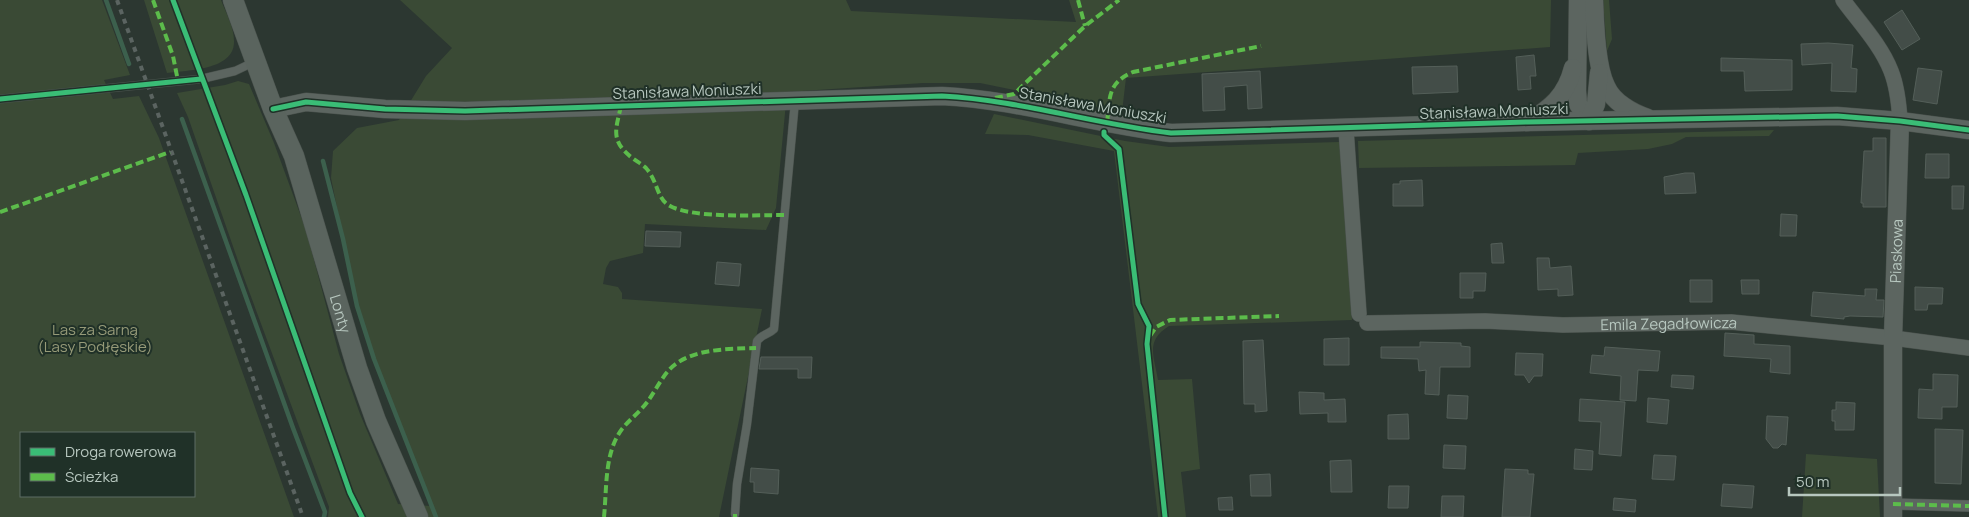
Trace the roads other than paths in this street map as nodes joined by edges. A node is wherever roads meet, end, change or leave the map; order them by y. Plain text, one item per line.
1 (233, 0) edge
2 (1578, 0) edge
3 (1594, 0) edge
4 (1843, 0) edge
5 (1598, 55) junction
6 (1576, 56) junction
7 (256, 61) junction
8 (0, 99) edge
9 (795, 100) junction
10 (273, 109) junction
11 (1654, 120) junction
12 (1588, 121) junction
13 (1900, 121) junction
14 (1528, 122) junction
15 (1346, 129) junction
16 (1969, 130) edge
17 (1893, 338) junction
18 (1969, 348) edge
19 (1969, 506) edge
20 (1893, 510) edge
21 (735, 514) dead end
22 (418, 517) edge

1 - 7 main road, Lonty
2 - 6 street
3 - 5 street
4 - 13 street, Piaskowa
5 - 11 street
5 - 12 street
6 - 12 street
6 - 14 street
7 - 8 lane
7 - 10 main road, Lonty
9 - 10 street, Stanisława Moniuszki
9 - 15 street, Stanisława Moniuszki
9 - 21 lane
10 - 22 main road, Lonty
11 - 12 street, Stanisława Moniuszki
11 - 13 street, Stanisława Moniuszki
12 - 14 street, Stanisława Moniuszki
13 - 16 street, Stanisława Moniuszki
13 - 17 street, Piaskowa
14 - 15 street, Stanisława Moniuszki
15 - 17 street, Emila Zegadłowicza
17 - 18 street, Emila Zegadłowicza
17 - 20 street, Piaskowa
19 - 20 street

